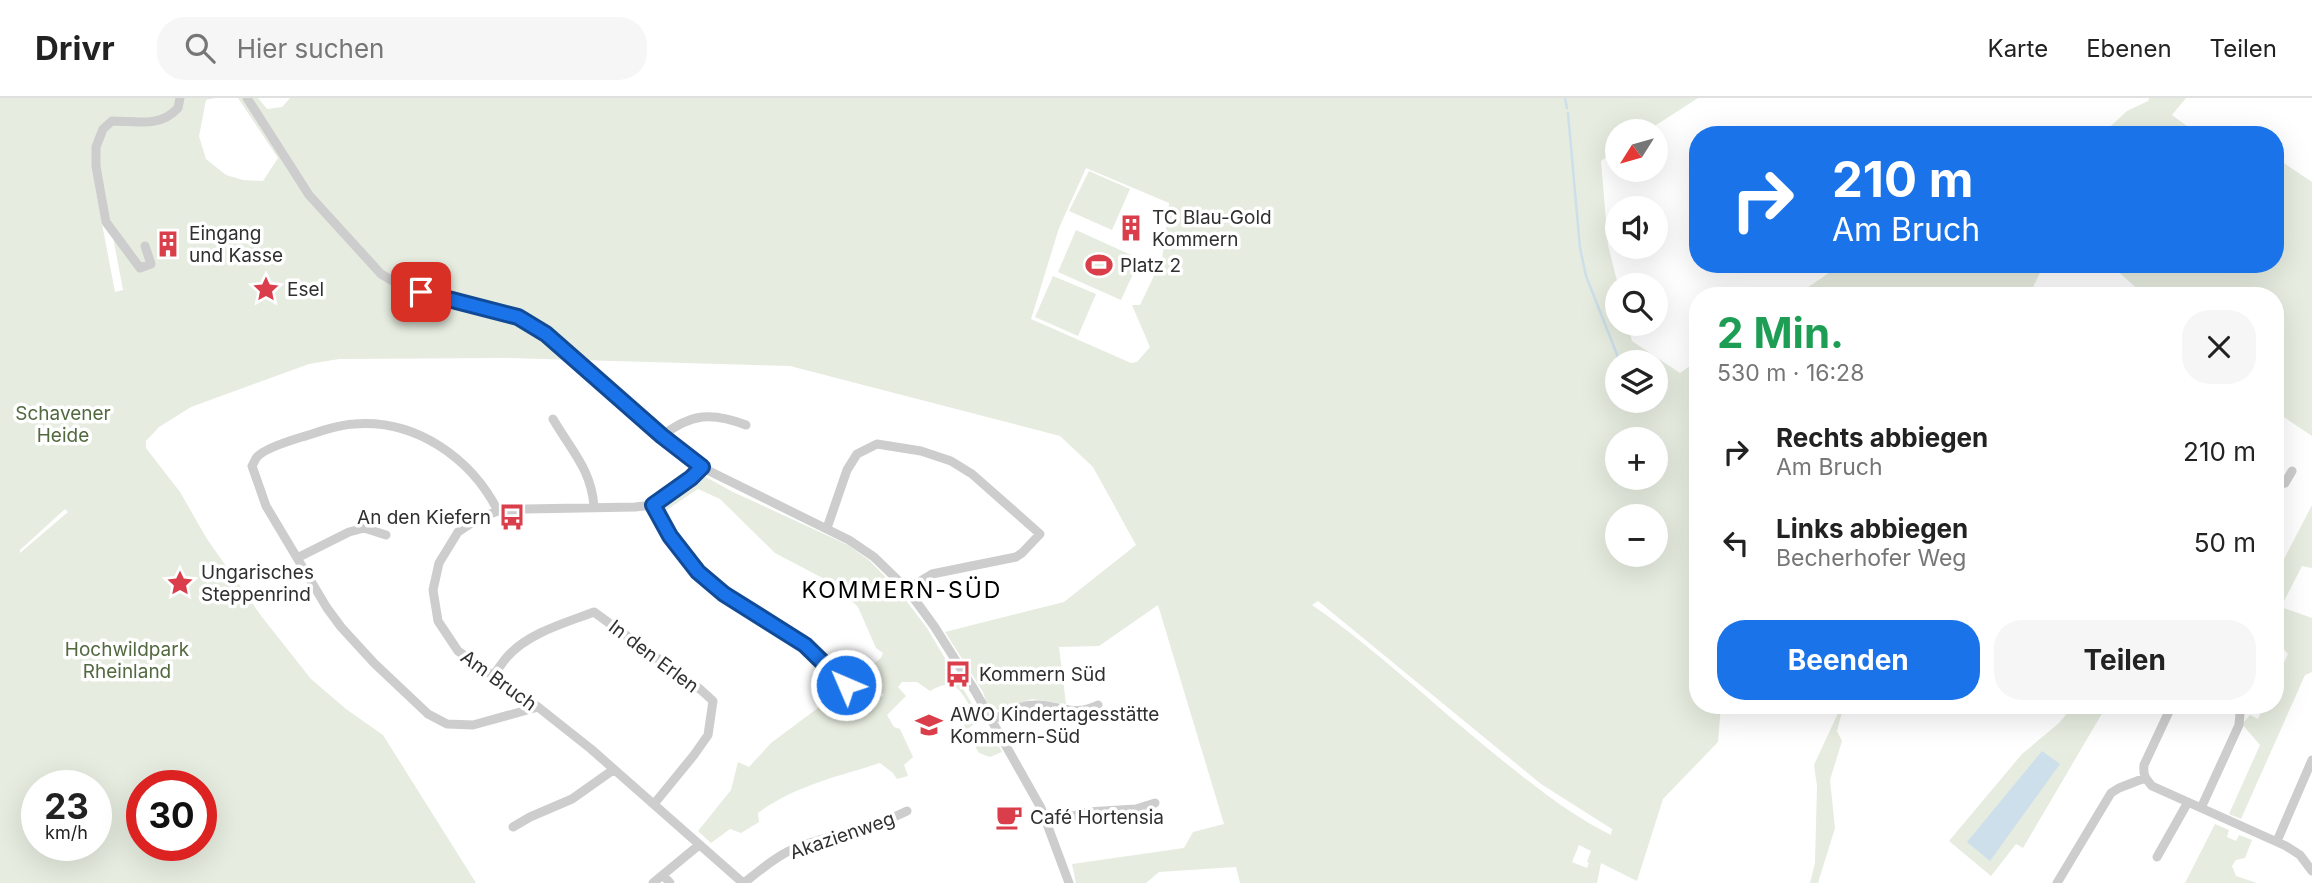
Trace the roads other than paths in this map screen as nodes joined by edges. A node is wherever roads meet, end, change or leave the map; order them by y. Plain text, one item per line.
1 (180, 98) edge
2 (247, 98) edge
3 (145, 246) dead end
4 (553, 419) dead end
5 (746, 425) dead end
6 (662, 436) junction
7 (702, 467) junction
8 (2292, 471) dead end
9 (2284, 483) edge
10 (653, 505) junction
11 (594, 506) junction
12 (498, 511) junction
13 (827, 528) junction
14 (386, 535) dead end
15 (297, 558) junction
16 (907, 589) junction
17 (494, 675) junction
18 (846, 685) dead end
19 (1098, 705) dead end
20 (538, 707) junction
21 (2168, 714) edge
22 (2240, 714) edge
23 (991, 722) junction
24 (2312, 760) edge
25 (613, 770) junction
26 (2145, 778) junction
27 (2188, 802) junction
28 (1155, 803) dead end
29 (654, 804) junction
30 (2201, 808) junction
31 (907, 811) dead end
32 (1048, 823) junction
33 (513, 827) dead end
34 (2277, 841) junction
35 (699, 845) junction
36 (2157, 857) dead end
37 (2311, 867) edge
38 (663, 875) junction
39 (653, 883) edge
40 (670, 883) edge
41 (743, 883) edge
42 (1069, 883) edge
43 (2057, 883) edge

1 - 3 street
2 - 6 street
4 - 11 street
5 - 6 street
6 - 7 street
7 - 10 street
7 - 13 street
8 - 9 street
10 - 11 street, Am Bruch
10 - 18 street
11 - 12 street, Am Bruch
12 - 15 street
12 - 17 street, Am Bruch
13 - 16 street
13 - 16 street
14 - 15 street
15 - 20 street
16 - 23 street
17 - 20 street, Am Bruch
17 - 29 street, In den Erlen
19 - 23 street
20 - 25 street, Am Bruch
21 - 26 street
22 - 30 street
23 - 32 street
24 - 34 street
25 - 29 street, Am Bruch
25 - 33 street
26 - 27 street
26 - 43 street
27 - 30 street
27 - 36 street
28 - 32 street
29 - 35 street, Am Bruch
30 - 34 street
31 - 41 street, Akazienweg
32 - 42 street
34 - 37 street
35 - 38 street
35 - 41 street, Am Bruch
38 - 39 street
38 - 40 street

